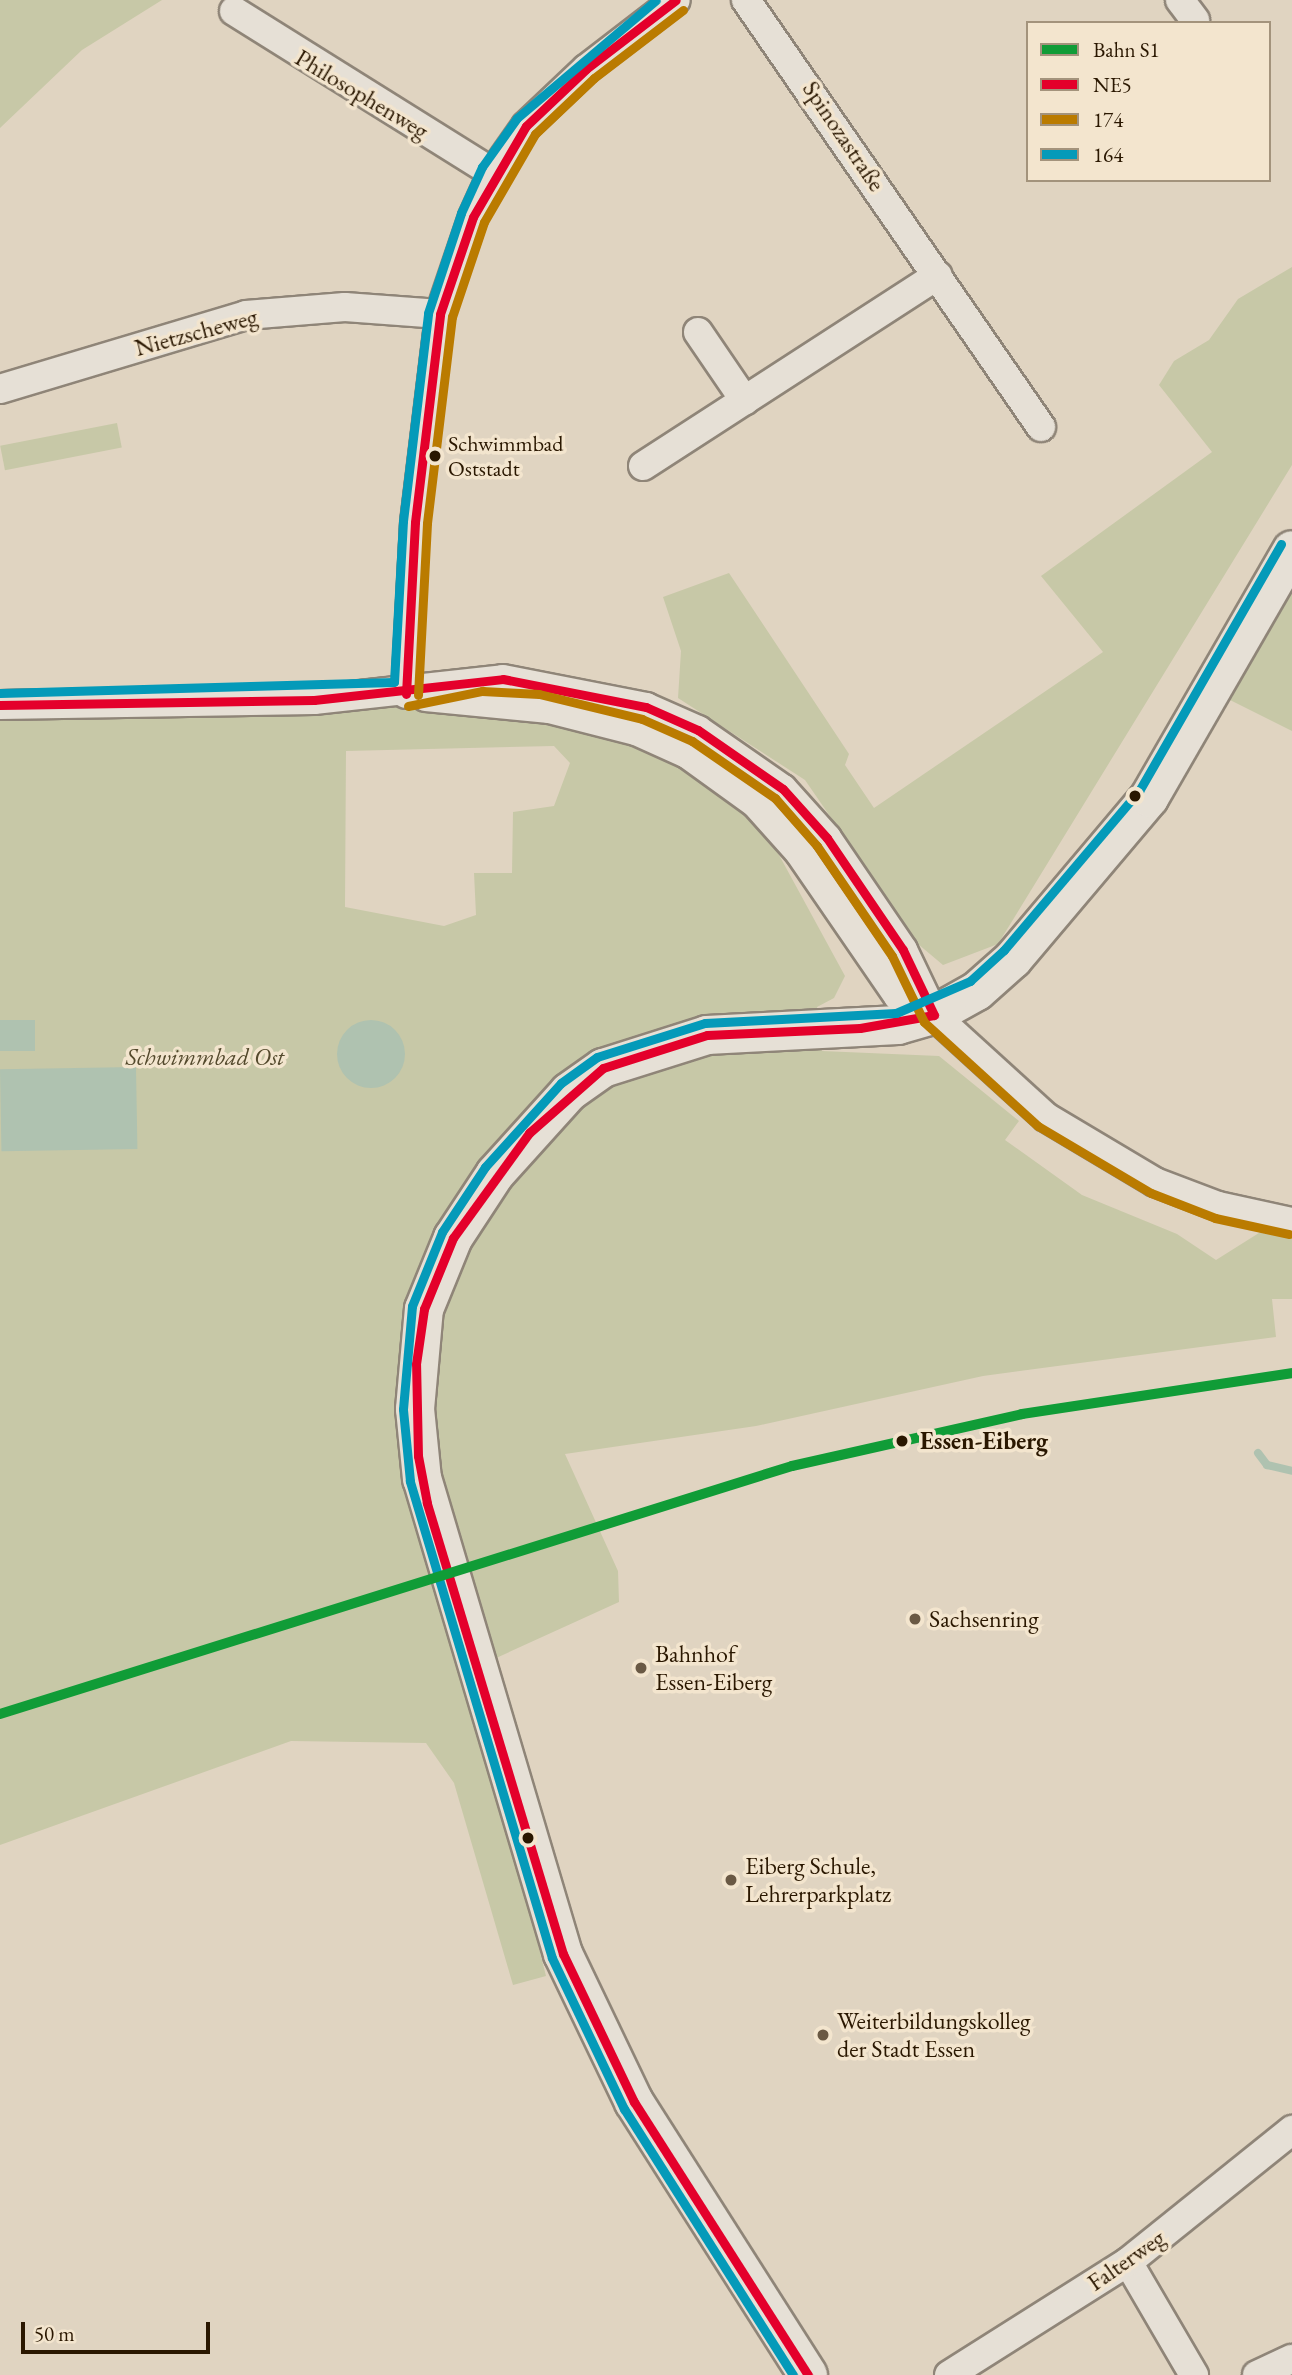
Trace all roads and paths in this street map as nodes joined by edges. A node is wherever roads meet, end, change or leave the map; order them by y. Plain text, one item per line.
1 (676, 0) edge
2 (746, 0) edge
3 (234, 11) dead end
4 (493, 173) junction
5 (938, 275) junction
6 (440, 314) junction
7 (698, 332) dead end
8 (0, 388) edge
9 (745, 401) junction
10 (1041, 427) dead end
11 (643, 466) dead end
12 (1292, 550) edge
13 (406, 694) junction
14 (0, 705) edge
15 (934, 1015) junction
16 (1292, 1222) edge
17 (1292, 2130) edge
18 (1128, 2262) junction
19 (1292, 2359) edge
20 (808, 2375) edge
21 (949, 2375) edge
22 (1194, 2375) edge
23 (1257, 2375) edge

1 - 4 street
2 - 5 street, Spinozastraße
3 - 4 street, Philosophenweg
4 - 6 street
5 - 9 street
5 - 10 street, Spinozastraße
6 - 8 street, Nietzscheweg
6 - 13 street
7 - 9 street
9 - 11 street
12 - 15 street
13 - 14 street
13 - 15 street
15 - 16 street
15 - 20 street
17 - 18 street, Falterweg
18 - 21 street, Falterweg
18 - 22 street
19 - 23 street

